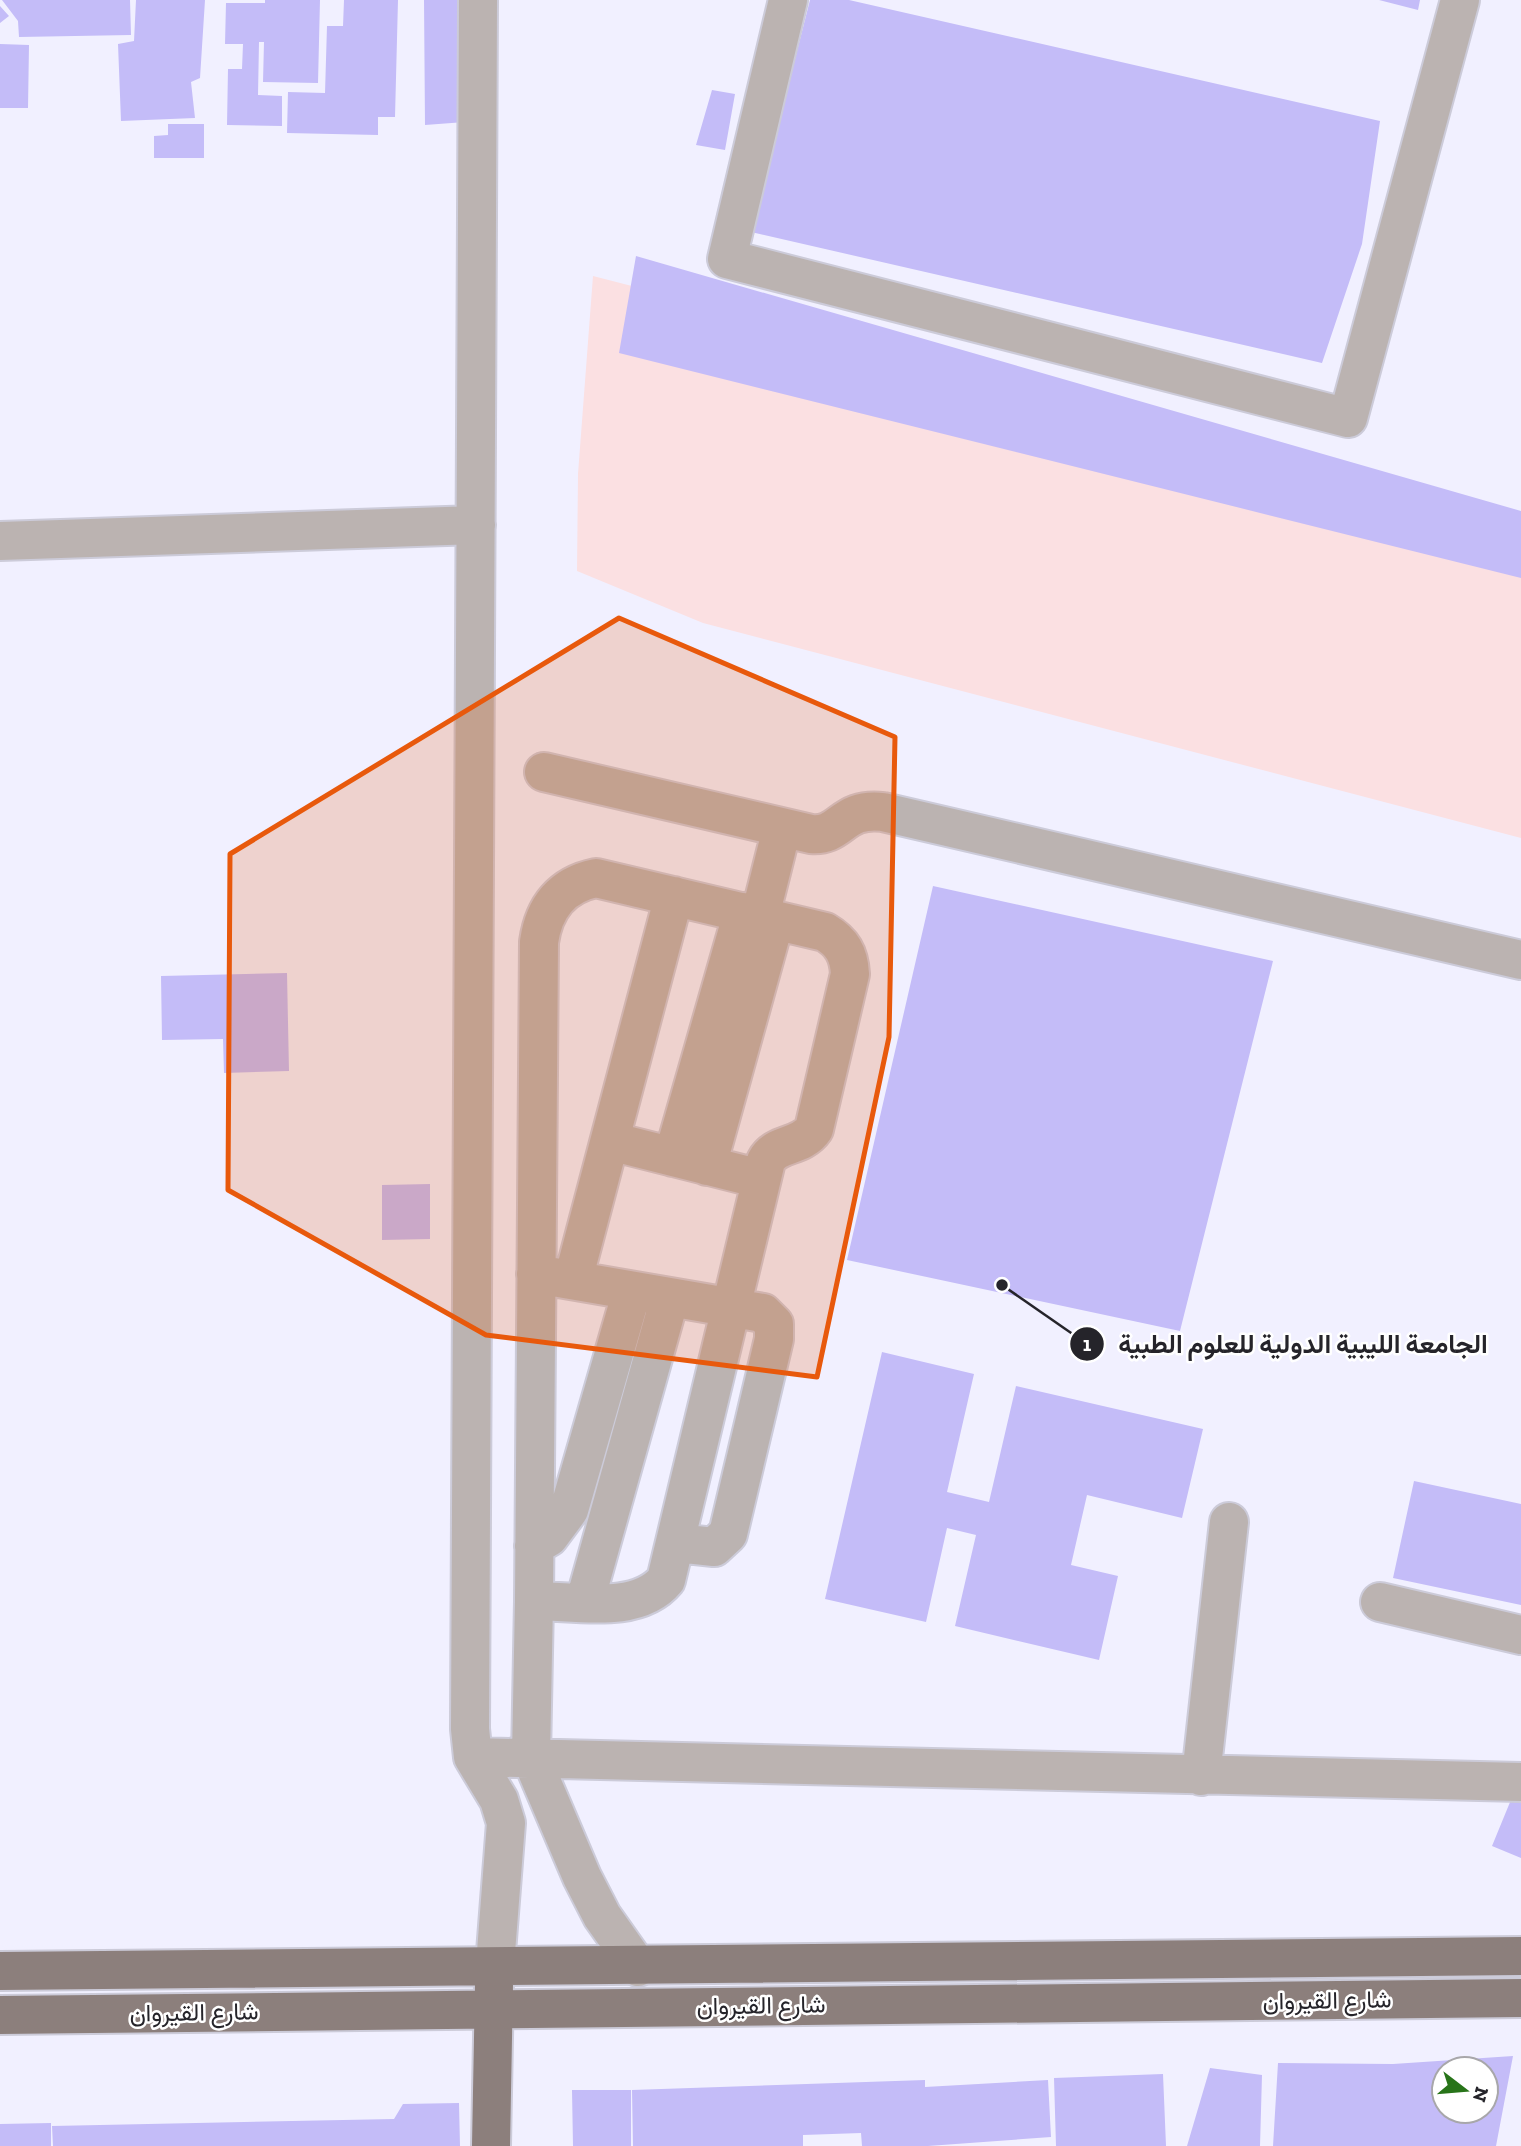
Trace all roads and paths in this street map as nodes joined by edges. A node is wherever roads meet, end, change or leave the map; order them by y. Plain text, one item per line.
1 (478, 0) edge
2 (788, 0) edge
3 (1460, 0) edge
4 (476, 525) junction
5 (0, 541) edge
6 (544, 772) dead end
7 (782, 828) junction
8 (674, 895) junction
9 (760, 916) junction
10 (1521, 960) edge
11 (610, 1141) junction
12 (690, 1161) junction
13 (761, 1179) junction
14 (555, 1277) junction
15 (632, 1291) junction
16 (670, 1297) junction
17 (732, 1308) junction
18 (1229, 1522) dead end
19 (534, 1546) junction
20 (560, 1601) junction
21 (1380, 1602) dead end
22 (1521, 1634) edge
23 (472, 1757) junction
24 (543, 1758) junction
25 (1201, 1776) junction
26 (1521, 1782) edge
27 (1521, 1956) edge
28 (495, 1965) junction
29 (638, 1967) junction
30 (0, 1972) edge
31 (1521, 1998) edge
32 (493, 2009) junction
33 (0, 2015) edge
34 (491, 2146) edge

1 - 4 street
2 - 3 street
4 - 5 street
4 - 23 street
6 - 7 street
7 - 9 street
7 - 10 street
8 - 9 street
8 - 11 street
8 - 14 street
9 - 12 street
9 - 13 street
11 - 12 street
11 - 14 street
12 - 13 street
13 - 17 street
14 - 15 street
14 - 19 street
15 - 16 street
15 - 19 street
16 - 17 street
16 - 20 street
17 - 20 street
18 - 25 street
19 - 20 street
20 - 24 street
21 - 22 street
23 - 24 street
23 - 28 street
24 - 25 street
24 - 29 street
25 - 26 street
27 - 29 main road, شارع القيروان
28 - 29 main road, شارع القيروان
28 - 30 main road, شارع القيروان
28 - 32 main road
31 - 32 main road, شارع القيروان
32 - 33 main road, شارع القيروان
32 - 34 main road

